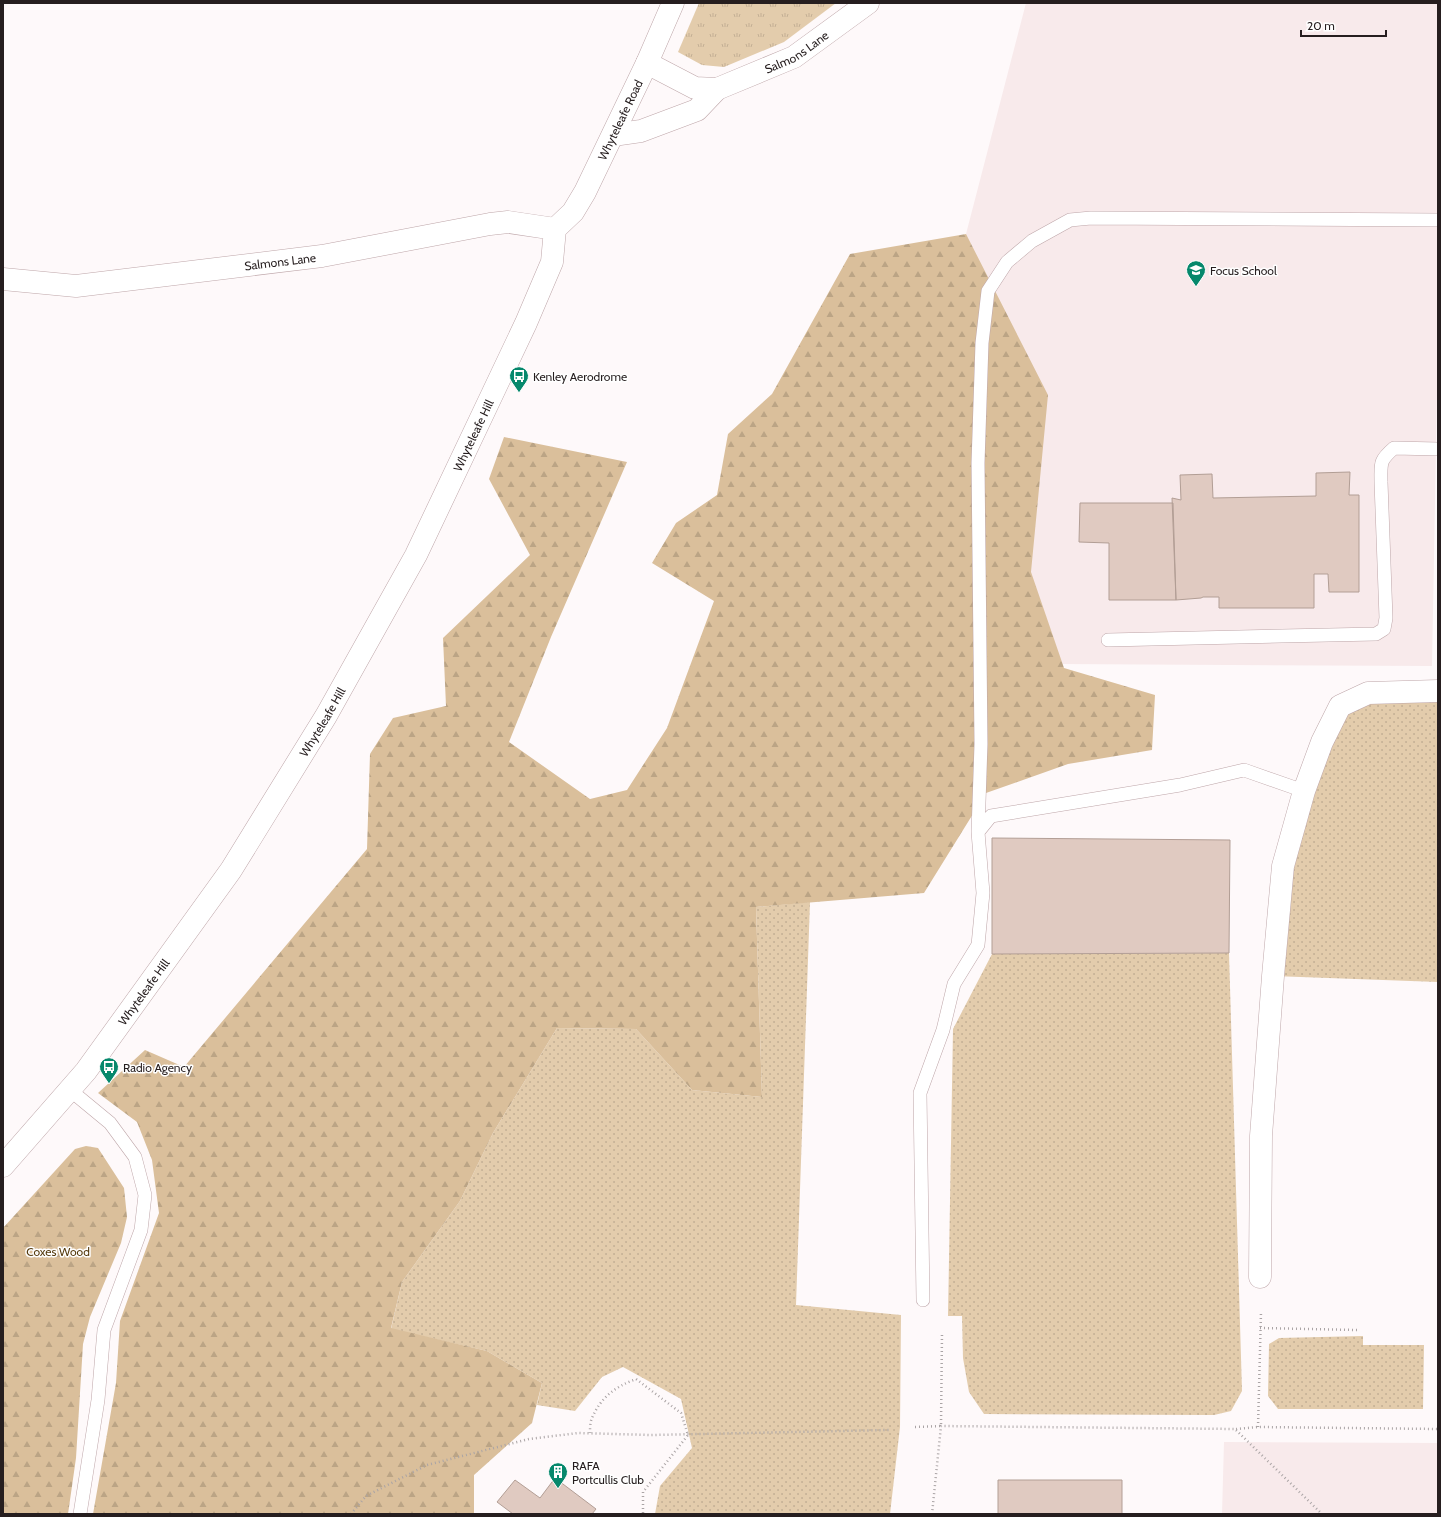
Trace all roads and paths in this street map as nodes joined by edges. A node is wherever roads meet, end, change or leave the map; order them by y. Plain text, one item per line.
1 (673, 3) edge
2 (868, 3) edge
3 (647, 63) junction
4 (717, 89) junction
5 (613, 135) junction
6 (1438, 220) edge
7 (555, 229) junction
8 (3, 279) edge
9 (1438, 449) edge
10 (1108, 640) dead end
11 (1438, 691) edge
12 (1304, 791) junction
13 (978, 832) junction
14 (70, 1090) junction
15 (3, 1166) edge
16 (1260, 1277) dead end
17 (923, 1300) dead end
18 (1261, 1312) dead end
19 (1260, 1328) junction
20 (1357, 1330) dead end
21 (942, 1333) dead end
22 (941, 1426) junction
23 (915, 1427) dead end
24 (1258, 1427) junction
25 (1235, 1429) junction
26 (1438, 1429) edge
27 (889, 1430) dead end
28 (590, 1433) junction
29 (688, 1434) junction
30 (80, 1514) edge
31 (351, 1514) edge
32 (643, 1514) edge
33 (932, 1514) edge
34 (1322, 1514) edge

1 - 3 street, Whyteleafe Road
2 - 4 street, Salmons Lane
3 - 4 street, Salmons Lane
3 - 5 street, Whyteleafe Road
4 - 5 street, Salmons Lane
5 - 7 street, Whyteleafe Road
6 - 13 lane
7 - 8 street, Salmons Lane
7 - 14 street, Whyteleafe Hill
9 - 10 lane
11 - 12 street
12 - 13 lane
12 - 16 street
13 - 17 lane
14 - 15 street, Whyteleafe Hill
14 - 30 lane
18 - 19 path
19 - 20 path
19 - 24 path
21 - 22 path
22 - 23 path
22 - 25 path
22 - 33 path
24 - 25 path
24 - 26 path
25 - 34 path
27 - 29 path
28 - 29 path
28 - 29 path
28 - 31 path
29 - 32 path

